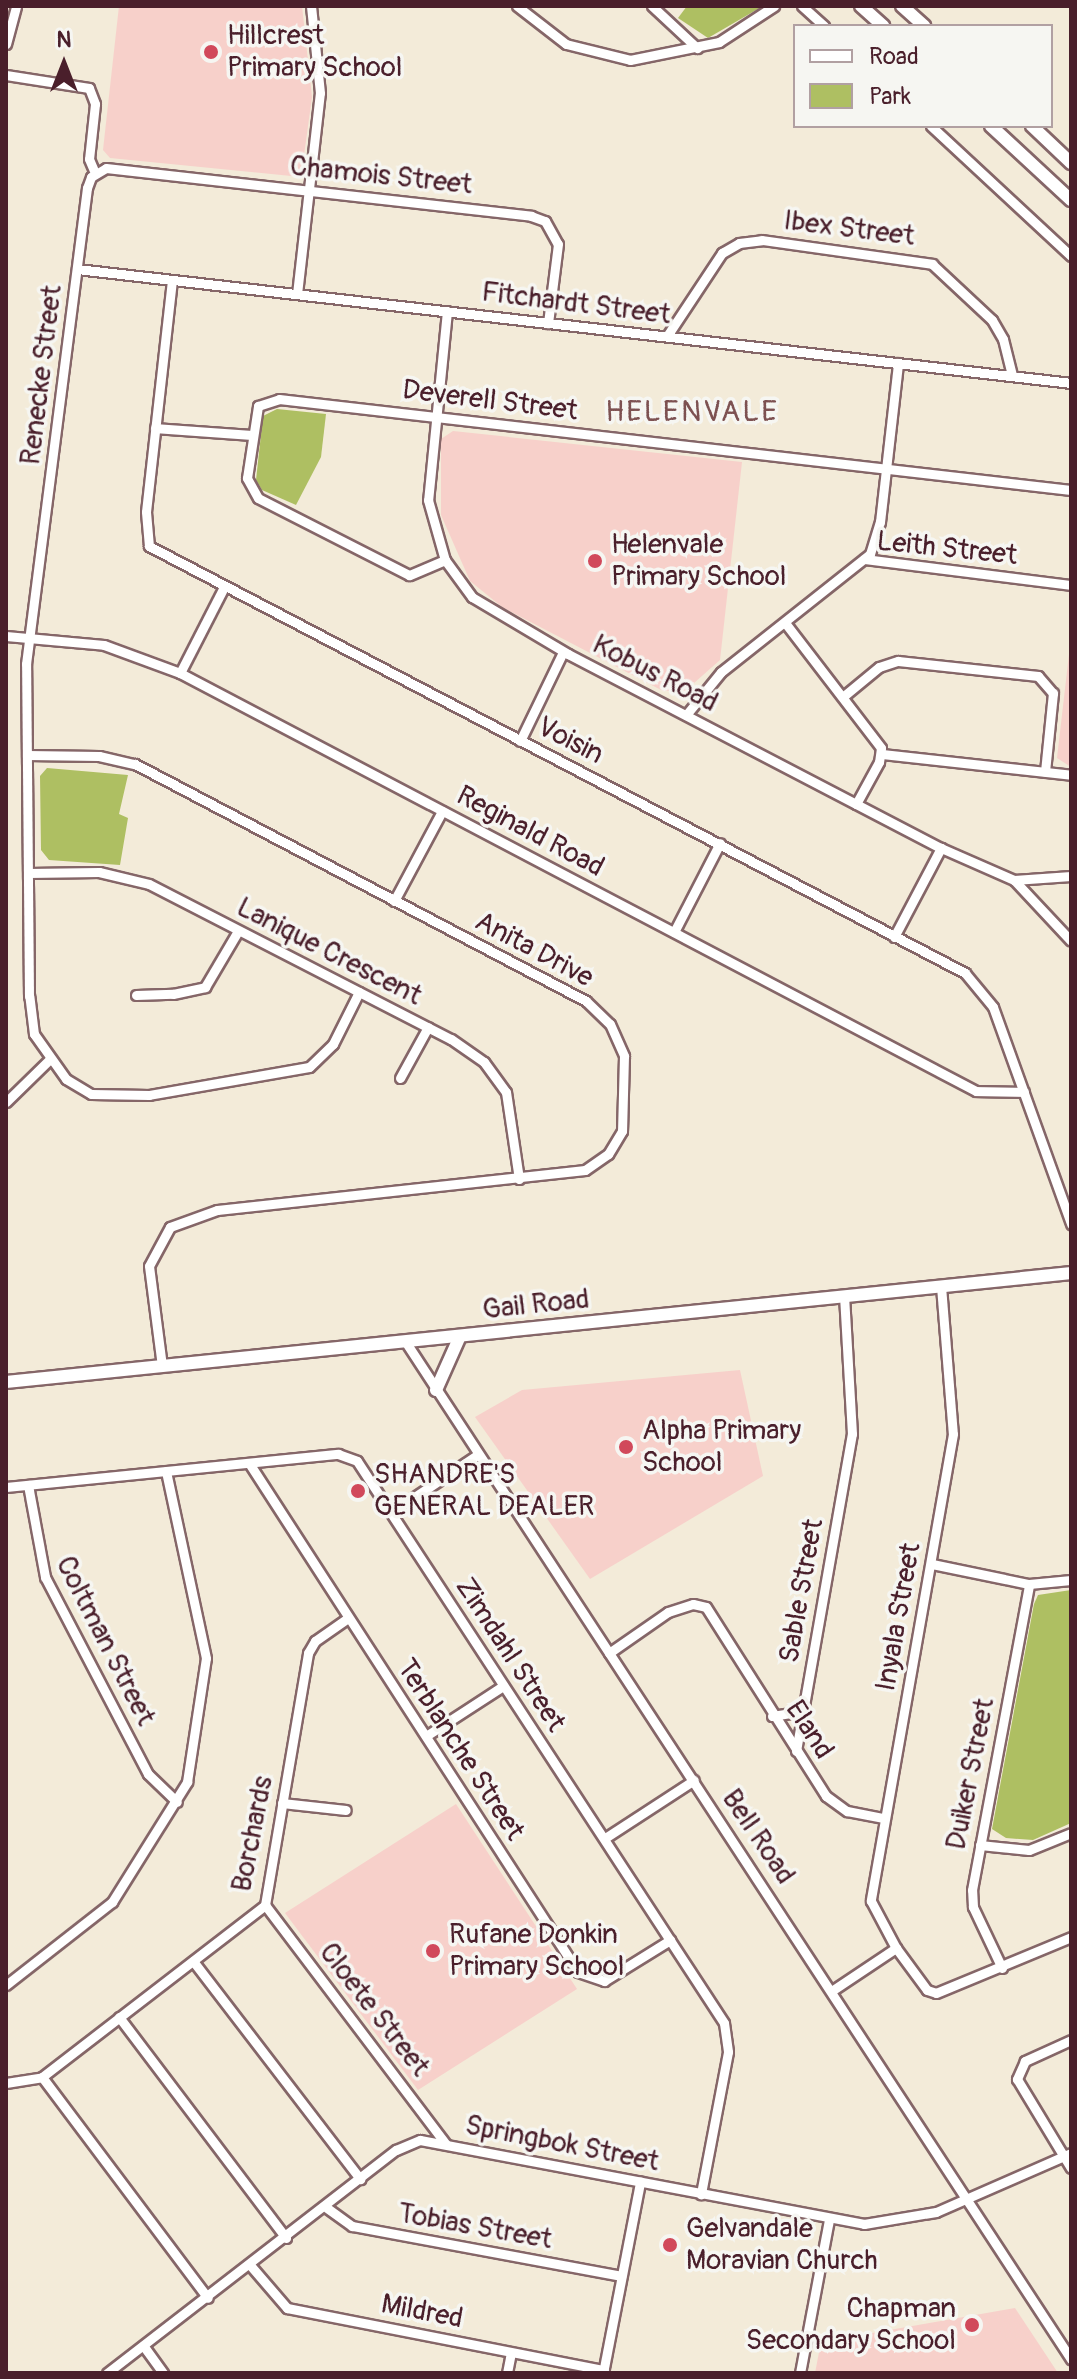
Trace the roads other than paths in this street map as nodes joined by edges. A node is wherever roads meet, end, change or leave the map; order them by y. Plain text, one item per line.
1 (16, 6) edge
2 (311, 6) edge
3 (517, 6) edge
4 (652, 6) edge
5 (774, 6) edge
6 (802, 6) edge
7 (861, 6) edge
8 (902, 6) edge
9 (822, 24) edge
10 (881, 24) edge
11 (922, 24) edge
12 (6, 44) edge
13 (697, 48) junction
14 (6, 75) edge
15 (933, 128) edge
16 (993, 128) edge
17 (1034, 128) edge
18 (1071, 163) edge
19 (95, 173) junction
20 (309, 190) junction
21 (1071, 200) edge
22 (1071, 256) edge
23 (77, 269) junction
24 (172, 280) junction
25 (297, 294) junction
26 (447, 311) junction
27 (548, 323) junction
28 (667, 336) junction
29 (898, 363) junction
30 (1012, 376) junction
31 (1071, 383) edge
32 (434, 417) junction
33 (155, 428) junction
34 (251, 435) junction
35 (885, 469) junction
36 (1071, 490) edge
37 (865, 559) junction
38 (445, 560) junction
39 (1071, 585) edge
40 (224, 587) junction
41 (786, 624) junction
42 (6, 636) edge
43 (33, 637) junction
44 (563, 652) junction
45 (180, 673) junction
46 (845, 695) junction
47 (686, 715) junction
48 (520, 741) junction
49 (882, 754) junction
50 (27, 755) junction
51 (1045, 772) junction
52 (1071, 775) edge
53 (856, 804) junction
54 (442, 811) junction
55 (720, 843) junction
56 (941, 848) junction
57 (28, 873) junction
58 (1071, 876) edge
59 (1014, 880) junction
60 (394, 901) junction
61 (238, 931) junction
62 (674, 932) junction
63 (894, 937) junction
64 (1071, 941) edge
65 (359, 992) junction
66 (136, 995) dead end
67 (428, 1027) junction
68 (49, 1060) junction
69 (400, 1078) dead end
70 (1024, 1092) junction
71 (6, 1102) edge
72 (519, 1179) junction
73 (1071, 1224) edge
74 (1071, 1273) edge
75 (941, 1286) junction
76 (844, 1296) junction
77 (460, 1336) junction
78 (405, 1341) junction
79 (162, 1366) junction
80 (6, 1382) edge
81 (436, 1390) junction
82 (477, 1455) junction
83 (249, 1463) junction
84 (166, 1471) junction
85 (28, 1485) junction
86 (6, 1487) edge
87 (392, 1512) junction
88 (932, 1564) junction
89 (1071, 1580) edge
90 (1029, 1584) junction
91 (346, 1619) junction
92 (609, 1653) junction
93 (503, 1686) junction
94 (803, 1711) junction
95 (772, 1716) junction
96 (426, 1736) junction
97 (796, 1751) junction
98 (694, 1780) junction
99 (177, 1802) junction
100 (282, 1803) junction
101 (346, 1810) dead end
102 (882, 1818) junction
103 (1071, 1833) edge
104 (605, 1838) junction
105 (980, 1845) junction
106 (265, 1905) junction
107 (1071, 1937) edge
108 (670, 1940) junction
109 (896, 1948) junction
110 (193, 1961) junction
111 (1002, 1968) junction
112 (6, 1985) edge
113 (833, 1990) junction
114 (119, 2017) junction
115 (1071, 2040) edge
116 (42, 2077) junction
117 (6, 2083) edge
118 (446, 2144) junction
119 (1067, 2154) edge
120 (1071, 2168) edge
121 (360, 2179) junction
122 (640, 2182) junction
123 (701, 2194) junction
124 (968, 2198) junction
125 (327, 2208) junction
126 (829, 2220) junction
127 (286, 2238) junction
128 (250, 2265) junction
129 (621, 2276) junction
130 (208, 2298) junction
131 (145, 2348) junction
132 (511, 2353) junction
133 (1071, 2359) edge
134 (603, 2372) edge
135 (107, 2373) edge
136 (163, 2373) edge
137 (507, 2373) edge
138 (800, 2373) edge

1 - 12 street
2 - 20 street
3 - 13 street
4 - 13 street
5 - 13 street
6 - 9 street
7 - 10 street
8 - 11 street
14 - 19 street, Renecke Street
15 - 22 street
16 - 21 street
17 - 18 street
19 - 20 street, Chamois Street
19 - 23 street, Renecke Street
20 - 25 street
20 - 27 street, Chamois Street
23 - 24 street, Fitchardt Street
23 - 43 street, Renecke Street
24 - 25 street, Fitchardt Street
24 - 33 street, Voisin
25 - 26 street, Fitchardt Street
26 - 27 street, Fitchardt Street
26 - 32 street, Kobus Road
27 - 28 street, Fitchardt Street
28 - 29 street, Fitchardt Street
28 - 30 street, Ibex Street
29 - 30 street, Fitchardt Street
29 - 35 street
30 - 31 street, Fitchardt Street
32 - 34 street, Deverell Street
32 - 35 street, Deverell Street
32 - 38 street, Kobus Road
33 - 34 street
33 - 40 street, Voisin
34 - 38 street, Deverell Street
35 - 36 street, Deverell Street
35 - 37 street
37 - 39 street, Leith Street
37 - 41 street, Leith Street
38 - 44 street, Kobus Road
40 - 45 street
40 - 48 street, Voisin
41 - 46 street
41 - 47 street, Leith Street
42 - 43 street, Reginald Road
43 - 45 street, Reginald Road
43 - 50 street, Renecke Street
44 - 47 street, Kobus Road
44 - 48 street
45 - 54 street, Reginald Road
46 - 49 street
46 - 51 street
47 - 53 street, Kobus Road
48 - 55 street, Voisin
49 - 51 street
49 - 53 street
50 - 57 street, Renecke Street
50 - 60 street, Anita Drive
51 - 52 street
53 - 56 street, Kobus Road
54 - 60 street
54 - 62 street, Reginald Road
55 - 62 street
55 - 63 street, Voisin
56 - 59 street, Kobus Road
56 - 63 street
57 - 61 street, Lanique Crescent
57 - 68 street, Renecke Street
58 - 59 street
59 - 64 street, Kobus Road
60 - 72 street, Anita Drive
61 - 65 street, Lanique Crescent
61 - 66 street
62 - 70 street, Reginald Road
63 - 70 street, Voisin
65 - 67 street, Lanique Crescent
65 - 68 street, Renecke Street
67 - 69 street
67 - 72 street, Lanique Crescent
68 - 71 street
70 - 73 street, Voisin
72 - 79 street, Anita Drive
74 - 75 street, Gail Road
75 - 76 street, Gail Road
75 - 88 street, Inyala Street
76 - 77 street, Gail Road
76 - 94 street, Sable Street
77 - 78 street, Gail Road
77 - 81 street
78 - 79 street, Gail Road
78 - 81 street, Bell Road
79 - 80 street, Gail Road
81 - 82 street, Bell Road
82 - 87 street
82 - 92 street, Bell Road
83 - 84 street, Zimdahl Street
83 - 87 street, Zimdahl Street
83 - 91 street, Terblanche Street
84 - 85 street, Zimdahl Street
84 - 99 street
85 - 86 street, Zimdahl Street
85 - 99 street, Coltman Street
87 - 93 street, Zimdahl Street
88 - 90 street
88 - 102 street, Inyala Street
89 - 90 street
90 - 105 street, Duiker Street
91 - 96 street, Terblanche Street
91 - 100 street, Borchards
92 - 95 street, Eland
92 - 98 street, Bell Road
93 - 96 street
93 - 104 street, Zimdahl Street
94 - 95 street
94 - 97 street, Sable Street
95 - 97 street, Eland
96 - 108 street, Terblanche Street
97 - 102 street, Eland
98 - 104 street
98 - 113 street, Bell Road
99 - 112 street
100 - 101 street
100 - 106 street, Borchards
102 - 109 street, Inyala Street
103 - 105 street
104 - 108 street, Zimdahl Street
105 - 111 street, Duiker Street
106 - 110 street, Borchards
106 - 118 street, Cloete Street
107 - 111 street
108 - 123 street, Zimdahl Street
109 - 111 street, Inyala Street
109 - 113 street
110 - 114 street, Borchards
110 - 121 street
113 - 124 street, Bell Road
114 - 116 street, Borchards
114 - 127 street
115 - 119 street
116 - 117 street, Borchards
116 - 130 street
118 - 121 street, Springbok Street
118 - 122 street, Springbok Street
119 - 120 street
119 - 124 street, Springbok Street
121 - 125 street, Springbok Street
122 - 123 street, Springbok Street
122 - 129 street
123 - 126 street, Springbok Street
124 - 126 street, Springbok Street
124 - 133 street, Bell Road
125 - 127 street, Springbok Street
125 - 129 street, Tobias Street
126 - 138 street
127 - 128 street, Springbok Street
128 - 130 street, Springbok Street
128 - 132 street, Mildred
129 - 134 street
130 - 131 street, Springbok Street
131 - 135 street, Springbok Street
131 - 136 street
132 - 134 street, Mildred
132 - 137 street

